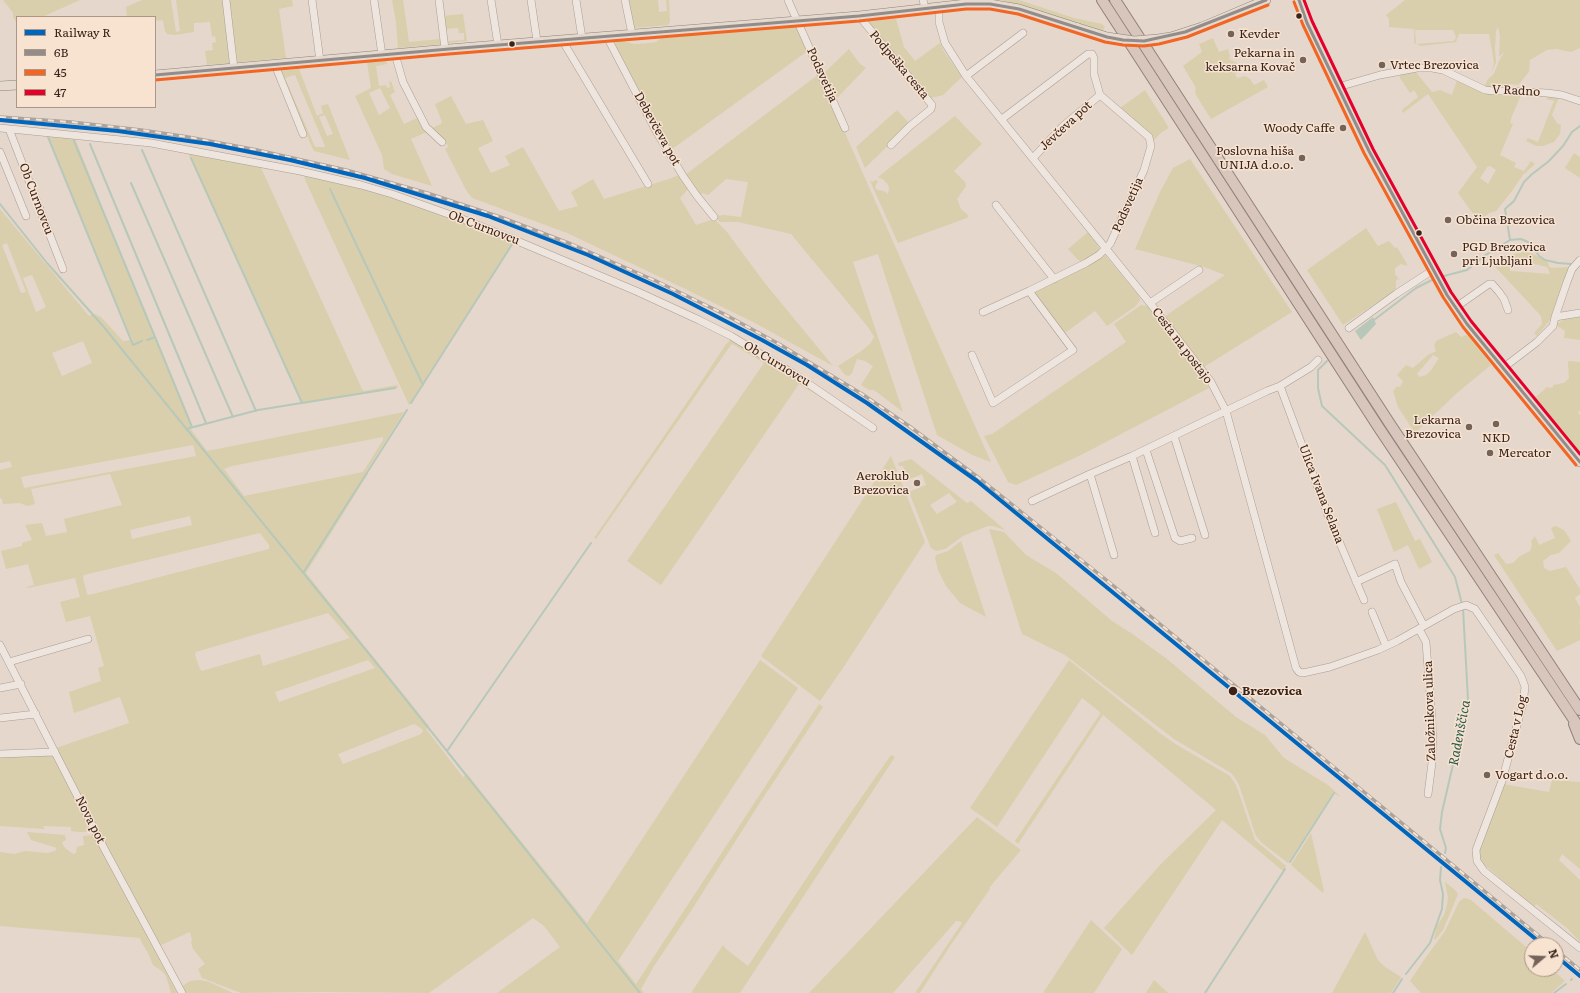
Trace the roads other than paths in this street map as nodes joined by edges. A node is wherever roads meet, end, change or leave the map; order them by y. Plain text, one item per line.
1 (226, 0) edge
2 (312, 0) edge
3 (374, 0) edge
4 (439, 0) edge
5 (491, 0) edge
6 (531, 0) edge
7 (576, 0) edge
8 (625, 0) edge
9 (788, 0) edge
10 (1102, 0) edge
11 (1115, 0) edge
12 (1299, 0) edge
13 (1263, 1) edge
14 (924, 4) edge
15 (939, 7) junction
16 (859, 16) junction
17 (798, 21) junction
18 (1023, 33) dead end
19 (632, 34) junction
20 (607, 37) junction
21 (582, 38) junction
22 (562, 40) junction
23 (537, 41) junction
24 (498, 45) junction
25 (445, 49) junction
26 (395, 54) junction
27 (382, 55) junction
28 (320, 61) junction
29 (275, 65) junction
30 (234, 69) junction
31 (156, 75) edge
32 (966, 76) junction
33 (16, 85) edge
34 (0, 86) edge
35 (1338, 87) junction
36 (1100, 95) junction
37 (1580, 101) edge
38 (1002, 119) junction
39 (0, 128) edge
40 (845, 128) dead end
41 (9, 129) junction
42 (304, 134) dead end
43 (442, 142) dead end
44 (891, 146) dead end
45 (0, 152) edge
46 (1033, 158) junction
47 (648, 184) dead end
48 (996, 205) dead end
49 (26, 216) dead end
50 (714, 217) dead end
51 (1106, 249) junction
52 (1580, 260) edge
53 (63, 269) dead end
54 (1199, 270) dead end
55 (1436, 275) junction
56 (1054, 279) junction
57 (1029, 291) junction
58 (1150, 303) junction
59 (1456, 308) junction
60 (1508, 310) dead end
61 (983, 312) dead end
62 (1580, 312) edge
63 (1555, 317) junction
64 (1349, 328) dead end
65 (972, 355) dead end
66 (1318, 360) dead end
67 (1503, 368) junction
68 (1280, 386) junction
69 (1226, 411) junction
70 (873, 428) dead end
71 (1174, 436) junction
72 (1146, 450) junction
73 (1132, 456) junction
74 (1580, 462) edge
75 (1090, 474) junction
76 (1032, 501) dead end
77 (1155, 533) dead end
78 (1205, 535) dead end
79 (1192, 538) dead end
80 (1114, 555) dead end
81 (1356, 582) junction
82 (1364, 600) dead end
83 (1372, 612) dead end
84 (1421, 628) junction
85 (88, 639) dead end
86 (0, 645) edge
87 (1386, 646) junction
88 (9, 662) junction
89 (21, 684) junction
90 (0, 688) edge
91 (1580, 710) edge
92 (36, 714) junction
93 (0, 718) edge
94 (1572, 718) junction
95 (1580, 729) edge
96 (1580, 739) edge
97 (55, 752) junction
98 (0, 754) edge
99 (1428, 794) dead end
100 (1580, 948) edge
101 (182, 993) edge

1 - 30 street
2 - 28 street
3 - 27 street
4 - 25 street
5 - 24 street
6 - 23 street
7 - 21 street
8 - 19 street
9 - 17 street, Podsvetija
10 - 94 highway
11 - 91 highway
12 - 35 main road
13 - 15 main road, Podpeška cesta, bridge
14 - 15 main road, Podpeška cesta
14 - 16 main road, Podpeška cesta
15 - 32 street, Cesta na postajo
16 - 17 main road, Podpeška cesta
16 - 44 street, Podpeška cesta
17 - 19 main road, Podpeška cesta
17 - 40 street, Podsvetija
18 - 32 street
19 - 20 main road, Podpeška cesta
20 - 21 main road, Podpeška cesta
20 - 50 street, Debevčeva pot
21 - 22 main road, Podpeška cesta
22 - 23 main road, Podpeška cesta
22 - 47 street
23 - 24 main road, Podpeška cesta
24 - 25 main road, Podpeška cesta
25 - 26 main road, Podpeška cesta
26 - 27 main road, Podpeška cesta
26 - 43 street
27 - 28 main road, Podpeška cesta
28 - 29 main road, Podpeška cesta
29 - 30 main road, Podpeška cesta
29 - 42 street
30 - 31 main road, Podpeška cesta
32 - 38 street, Cesta na postajo
33 - 34 main road
35 - 37 street, V Radno
35 - 55 main road
36 - 38 street
36 - 46 street, Jevčeva pot
36 - 51 street, Podsvetija
38 - 46 street, Cesta na postajo
39 - 41 street, Ob Curnovcu
41 - 53 street, Ob Curnovcu
41 - 70 street, Ob Curnovcu
45 - 49 street, Ob Curnovcu
46 - 51 street, Cesta na postajo
48 - 56 street
51 - 56 street, Podsvetija
51 - 58 street, Cesta na postajo
52 - 63 street
54 - 58 street
55 - 59 main road
55 - 64 street
56 - 57 street, Podsvetija
57 - 61 street, Podsvetija
57 - 65 street
58 - 69 street, Cesta na postajo
59 - 60 street
59 - 67 main road
62 - 63 street
63 - 67 street
66 - 68 street
67 - 74 main road
68 - 69 street
68 - 81 street, Ulica Ivana Selana
69 - 71 street
69 - 87 street, Cesta na postajo
71 - 72 street
71 - 78 street
72 - 73 street
72 - 79 street
73 - 75 street
73 - 77 street
75 - 76 street
75 - 80 street
81 - 82 street, Ulica Ivana Selana
81 - 84 street, Založnikova ulica
83 - 87 street
84 - 87 street
84 - 99 street, Založnikova ulica
84 - 100 street, Cesta v Log
85 - 88 street
86 - 88 street, Nova pot
88 - 89 street, Nova pot
89 - 90 street
89 - 92 street, Nova pot
92 - 93 street
92 - 97 street, Nova pot
94 - 95 highway
94 - 96 highway
97 - 98 street
97 - 101 street, Nova pot

